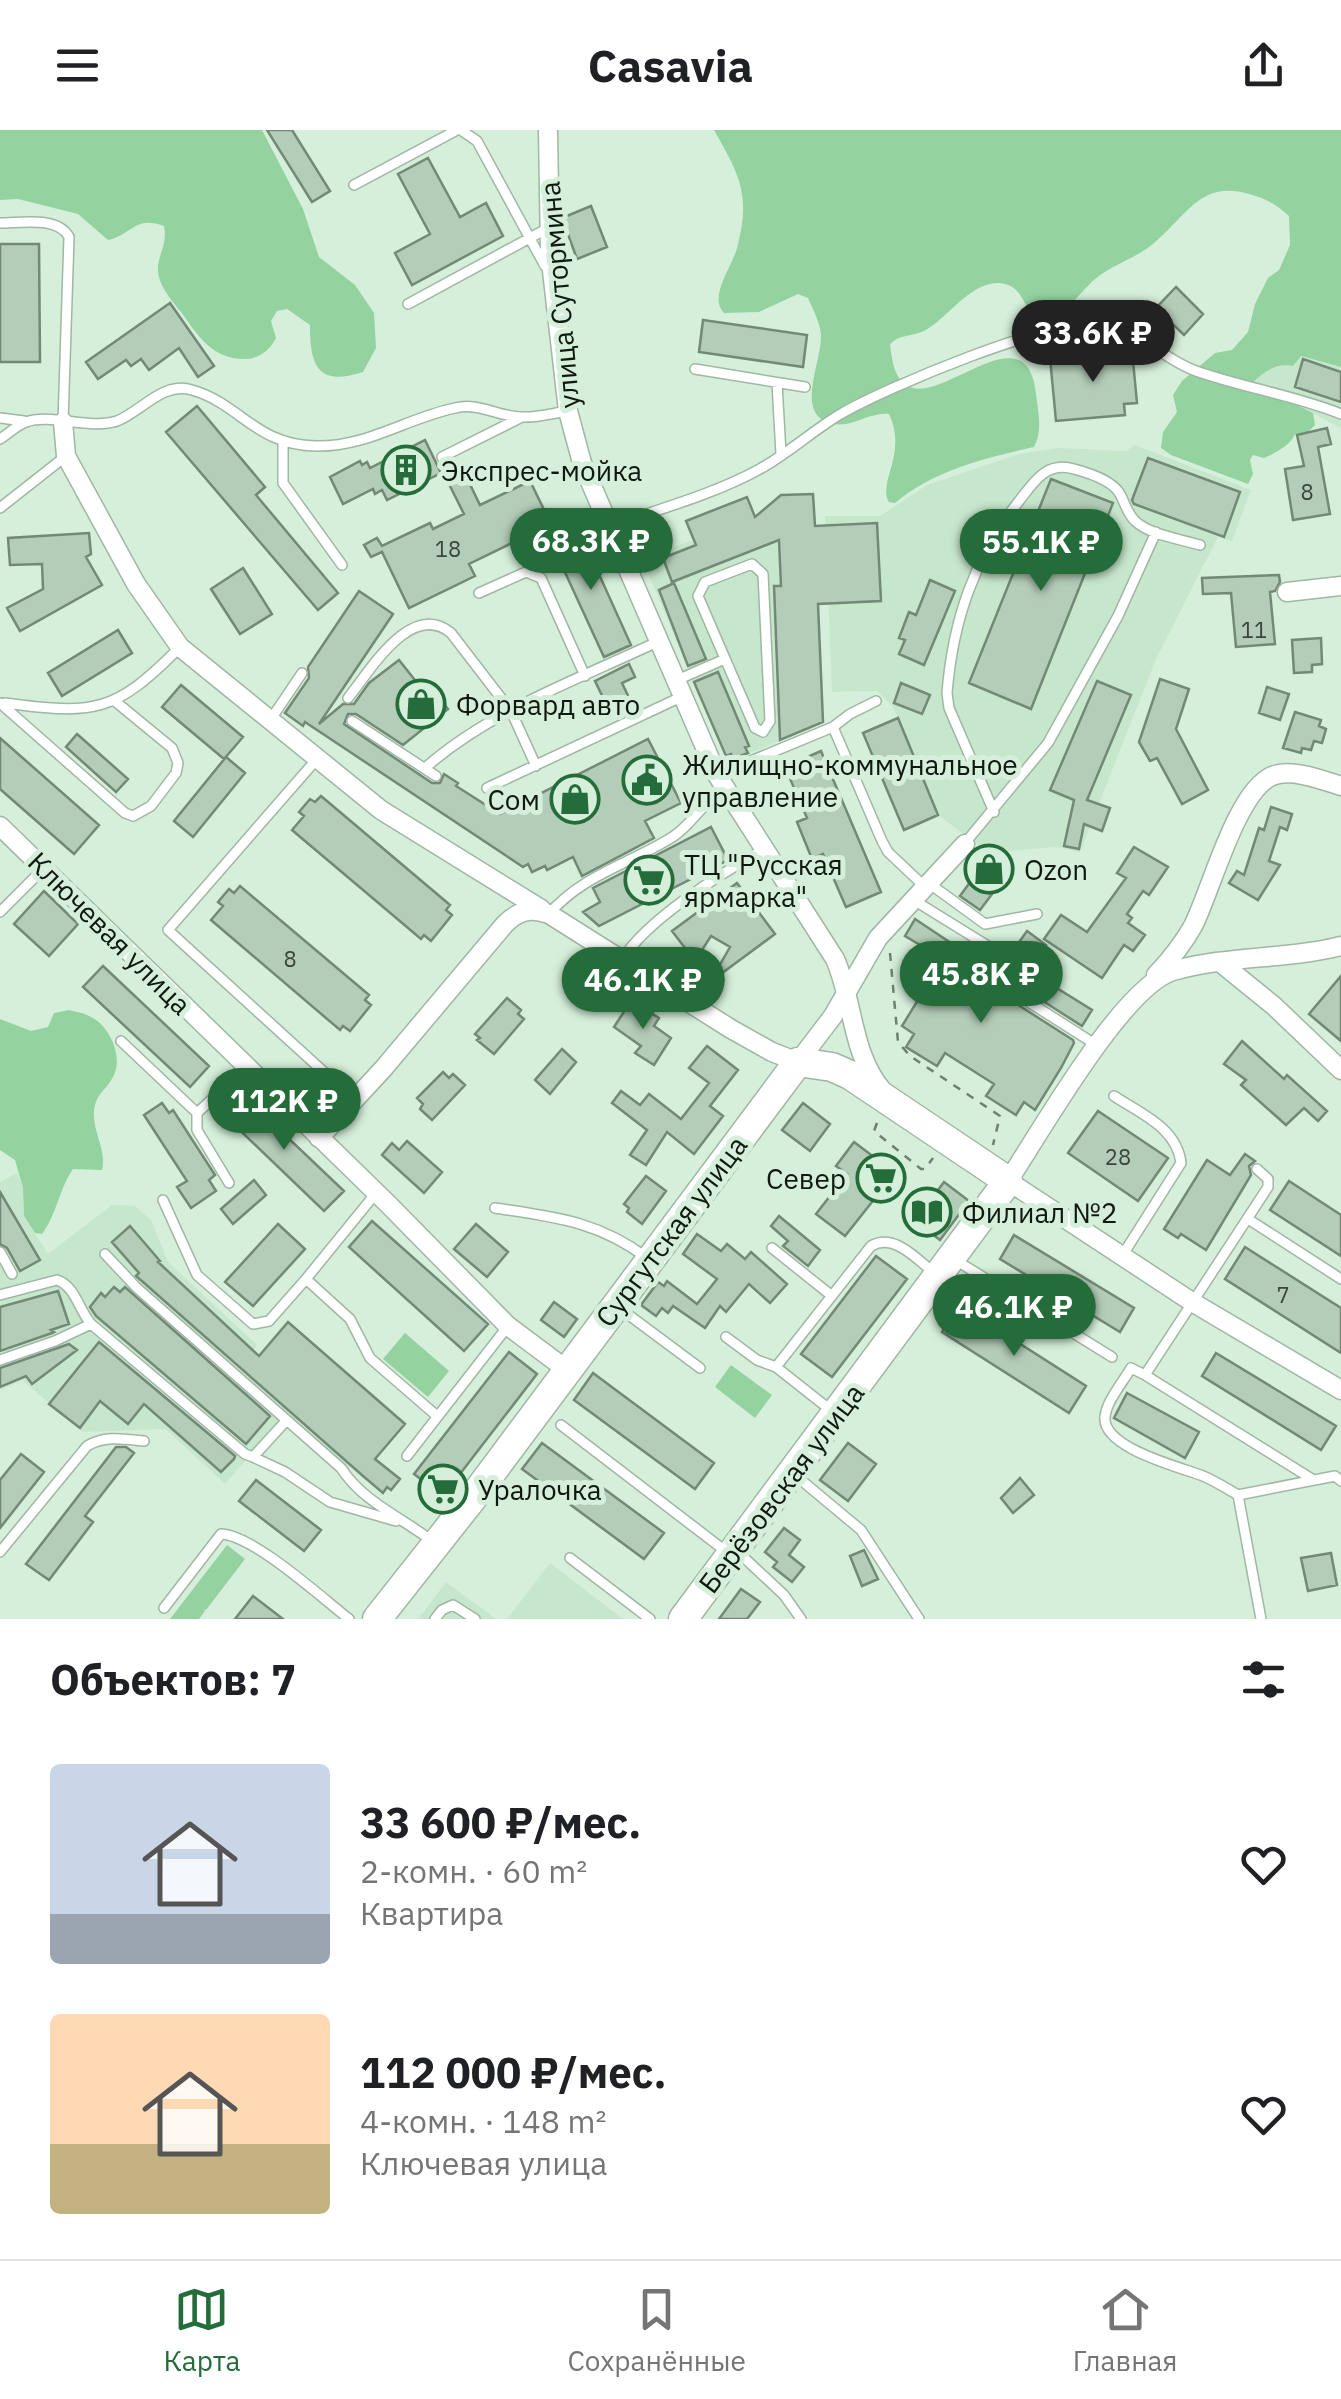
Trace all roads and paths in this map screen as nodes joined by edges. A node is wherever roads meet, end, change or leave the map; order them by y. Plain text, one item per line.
1 (459, 130) edge
2 (548, 130) edge
3 (354, 185) dead end
4 (0, 222) edge
5 (550, 227) junction
6 (532, 237) junction
7 (554, 291) junction
8 (408, 304) dead end
9 (696, 370) dead end
10 (777, 382) junction
11 (805, 387) dead end
12 (568, 411) junction
13 (1341, 414) edge
14 (0, 418) edge
15 (520, 418) junction
16 (27, 421) junction
17 (62, 422) junction
18 (0, 439) edge
19 (284, 443) junction
20 (781, 454) junction
21 (66, 456) junction
22 (442, 457) dead end
23 (0, 508) edge
24 (609, 527) junction
25 (1156, 532) junction
26 (1200, 546) dead end
27 (342, 564) dead end
28 (1341, 586) edge
29 (1288, 592) dead end
30 (479, 593) dead end
31 (658, 642) junction
32 (180, 647) junction
33 (725, 659) junction
34 (302, 673) dead end
35 (585, 676) junction
36 (678, 689) junction
37 (348, 698) dead end
38 (116, 702) junction
39 (876, 702) dead end
40 (1, 703) edge
41 (510, 711) junction
42 (269, 721) junction
43 (352, 721) dead end
44 (832, 727) junction
45 (316, 760) junction
46 (536, 766) junction
47 (425, 768) junction
48 (436, 776) dead end
49 (722, 783) junction
50 (1341, 786) edge
51 (487, 788) dead end
52 (994, 812) junction
53 (0, 826) edge
54 (965, 844) joint
55 (764, 850) junction
56 (45, 868) junction
57 (921, 889) junction
58 (4, 904) edge
59 (0, 912) edge
60 (550, 914) junction
61 (1037, 914) dead end
62 (892, 944) dead end
63 (1341, 946) edge
64 (622, 960) junction
65 (1221, 963) junction
66 (1150, 982) junction
67 (847, 990) junction
68 (121, 1041) dead end
69 (1098, 1046) junction
70 (798, 1062) junction
71 (246, 1068) junction
72 (1341, 1069) edge
73 (347, 1093) dead end
74 (1114, 1096) dead end
75 (888, 1108) junction
76 (197, 1113) junction
77 (319, 1138) junction
78 (937, 1153) dead end
79 (989, 1154) dead end
80 (1257, 1170) dead end
81 (1008, 1181) junction
82 (229, 1182) dead end
83 (376, 1193) junction
84 (163, 1200) dead end
85 (496, 1208) dead end
86 (1248, 1219) junction
87 (772, 1248) dead end
88 (0, 1252) edge
89 (105, 1254) dead end
90 (1122, 1256) junction
91 (649, 1260) junction
92 (946, 1267) junction
93 (12, 1274) dead end
94 (306, 1279) junction
95 (1341, 1280) edge
96 (0, 1295) edge
97 (832, 1296) junction
98 (1192, 1302) junction
99 (616, 1305) junction
100 (91, 1324) junction
101 (508, 1326) junction
102 (726, 1337) dead end
103 (1112, 1357) dead end
104 (0, 1360) edge
105 (776, 1367) junction
106 (700, 1368) dead end
107 (567, 1370) junction
108 (1145, 1374) junction
109 (1341, 1390) edge
110 (836, 1414) junction
111 (437, 1416) junction
112 (286, 1421) junction
113 (561, 1426) dead end
114 (144, 1441) dead end
115 (407, 1456) dead end
116 (254, 1458) junction
117 (1341, 1465) edge
118 (792, 1473) junction
119 (1338, 1478) edge
120 (1312, 1479) junction
121 (1238, 1495) junction
122 (400, 1522) junction
123 (436, 1544) junction
124 (0, 1552) edge
125 (732, 1552) junction
126 (570, 1558) dead end
127 (164, 1608) dead end
128 (349, 1619) edge
129 (377, 1619) edge
130 (435, 1619) edge
131 (475, 1619) edge
132 (650, 1619) edge
133 (684, 1619) edge
134 (802, 1619) edge
135 (919, 1619) edge
136 (1262, 1619) edge

1 - 3 lane
1 - 6 lane
2 - 5 street, улица Сутормина
4 - 17 lane
5 - 6 lane
5 - 7 street, улица Сутормина
6 - 7 lane
6 - 8 lane
7 - 12 street, улица Сутормина
9 - 10 lane
10 - 11 lane
10 - 20 lane
12 - 15 lane
12 - 24 street, улица Сутормина
13 - 20 lane
14 - 16 lane
15 - 19 lane
15 - 22 lane
16 - 17 lane
16 - 18 lane
17 - 19 lane
17 - 21 street
19 - 27 lane
20 - 24 lane
21 - 23 lane
21 - 32 street
24 - 31 street, улица Сутормина
25 - 26 lane
25 - 52 lane
25 - 52 lane
28 - 29 street
30 - 35 lane
31 - 35 lane
31 - 36 street, улица Сутормина
32 - 38 lane
32 - 42 street
33 - 33 lane
33 - 36 lane
34 - 42 lane
35 - 41 lane
36 - 46 lane
36 - 49 street, улица Сутормина
37 - 41 lane
38 - 40 lane
38 - 40 lane
39 - 44 lane
41 - 46 lane
41 - 47 lane
42 - 45 street
43 - 47 lane
44 - 49 lane
44 - 57 lane
45 - 60 street
45 - 73 lane
46 - 51 lane
47 - 48 lane
49 - 55 street, улица Сутормина
49 - 60 lane
50 - 66 street, Берёзовская улица
52 - 54 lane
53 - 56 street, Ключевая улица
54 - 57 street, Сургутская улица
55 - 64 lane
55 - 67 street, улица Сутормина
56 - 58 lane
56 - 71 street, Ключевая улица
57 - 61 lane
57 - 67 street, Сургутская улица
57 - 69 lane
58 - 59 lane
60 - 64 street
60 - 77 street
62 - 79 path
63 - 65 street
64 - 70 street
65 - 66 street
65 - 72 street
66 - 69 street, Берёзовская улица
67 - 70 street, Сургутская улица
67 - 75 street, улица Сутормина
68 - 76 lane
69 - 81 street, Берёзовская улица
70 - 75 street
70 - 91 street, Сургутская улица
71 - 76 lane
71 - 77 street, Ключевая улица
74 - 90 lane
75 - 78 path
75 - 81 street
76 - 82 lane
77 - 83 street, Ключевая улица
80 - 86 lane
81 - 90 street
81 - 92 street, Берёзовская улица
83 - 94 lane
83 - 101 street, Ключевая улица
84 - 94 lane
85 - 91 lane
86 - 95 lane
86 - 98 lane
87 - 97 lane
88 - 93 lane
89 - 112 lane
90 - 98 street
91 - 99 street, Сургутская улица
92 - 97 lane
92 - 103 lane
92 - 110 street, Берёзовская улица
94 - 111 lane
96 - 100 lane
97 - 105 lane
98 - 108 lane
98 - 109 street
99 - 106 lane
99 - 107 street, Сургутская улица
100 - 104 lane
100 - 116 lane
101 - 107 street, Ключевая улица
101 - 111 lane
102 - 105 lane
105 - 110 lane
107 - 123 street, Сургутская улица
108 - 120 lane
108 - 121 lane
110 - 118 street, Берёзовская улица
111 - 115 lane
112 - 116 lane
112 - 122 lane
113 - 125 lane
114 - 124 lane
116 - 122 lane
117 - 119 lane
118 - 125 street, Берёзовская улица
118 - 135 lane
119 - 120 lane
120 - 121 lane
121 - 136 lane
122 - 123 lane
123 - 129 street, Сургутская улица
125 - 133 street, Берёзовская улица
125 - 134 lane
126 - 132 lane
127 - 128 lane
130 - 131 lane

